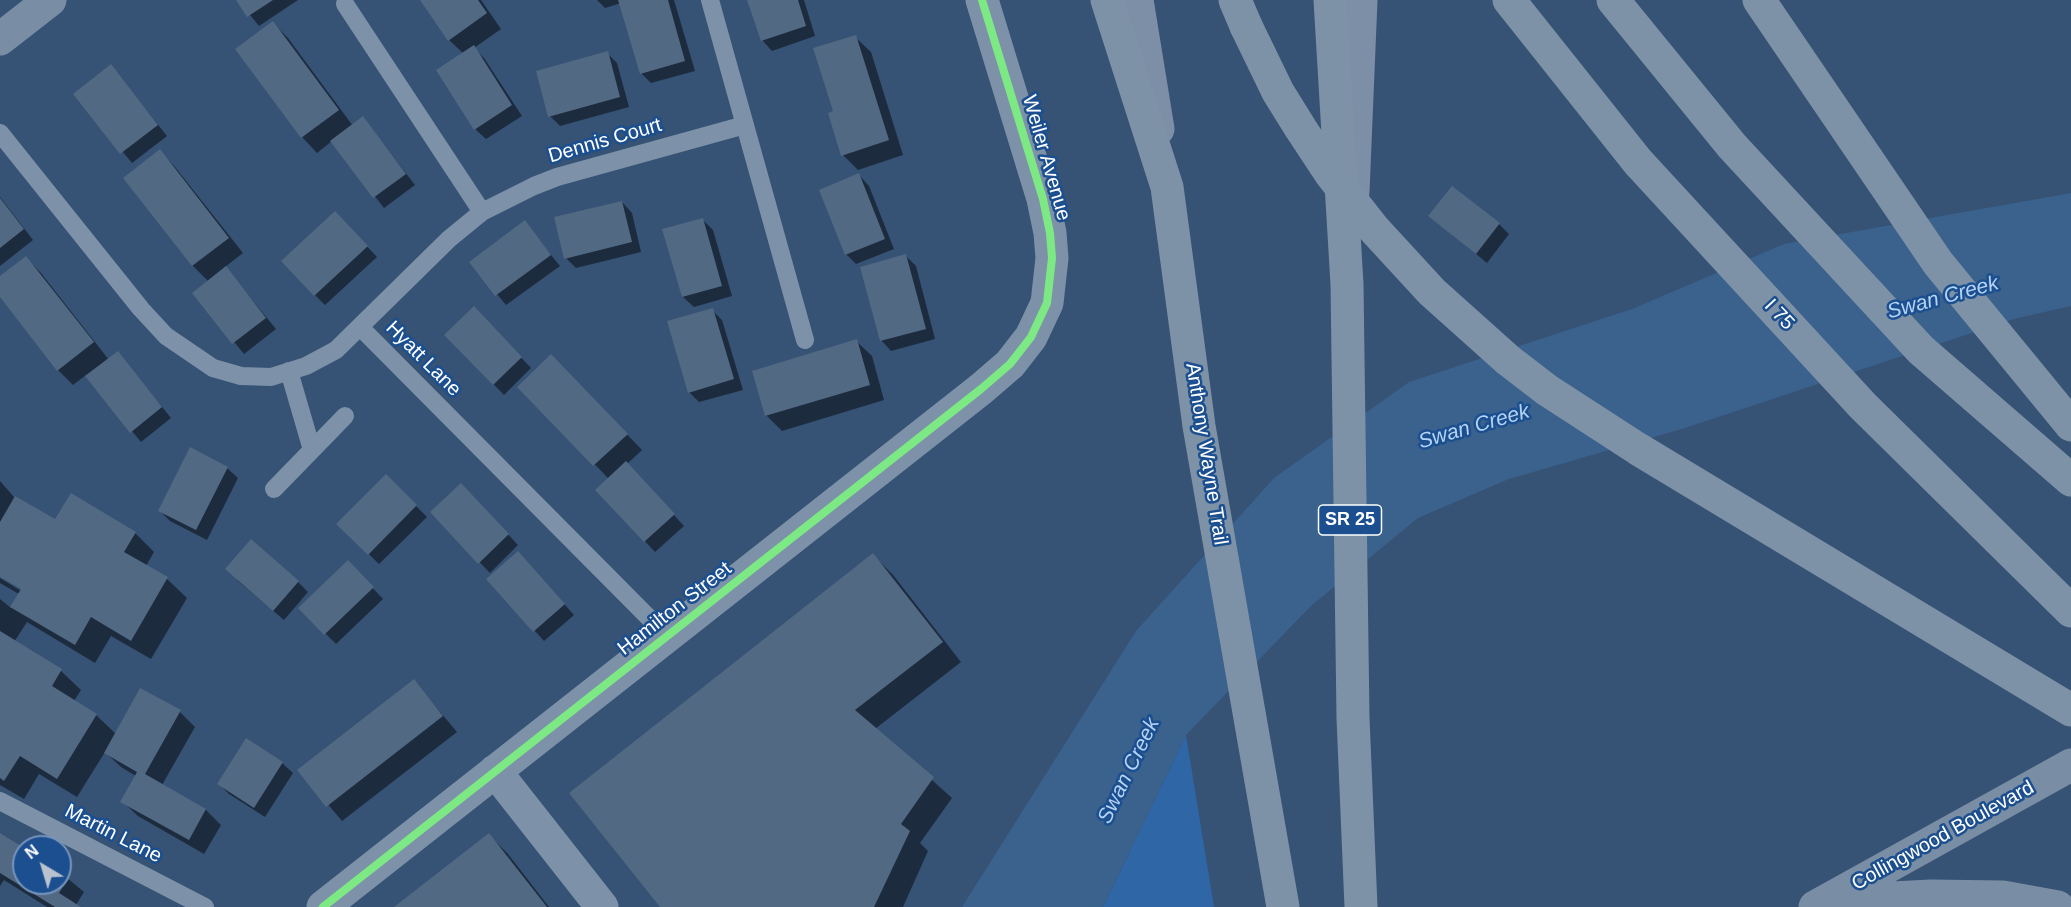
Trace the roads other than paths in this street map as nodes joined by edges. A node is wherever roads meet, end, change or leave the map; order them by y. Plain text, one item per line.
1 (50, 0) edge
2 (710, 0) edge
3 (982, 0) edge
4 (1107, 0) edge
5 (1137, 0) edge
6 (1330, 0) edge
7 (1361, 0) edge
8 (1509, 0) edge
9 (1613, 0) edge
10 (1759, 0) edge
11 (345, 4) dead end
12 (1240, 13) edge
13 (0, 39) edge
14 (745, 125) junction
15 (0, 133) edge
16 (1167, 187) junction
17 (482, 212) junction
18 (1347, 284) junction
19 (1036, 326) joint
20 (361, 328) junction
21 (805, 340) dead end
22 (289, 371) junction
23 (345, 416) dead end
24 (2071, 425) edge
25 (312, 450) junction
26 (2071, 480) edge
27 (274, 489) dead end
28 (2071, 611) edge
29 (667, 636) junction
30 (2071, 711) edge
31 (2071, 765) edge
32 (495, 771) junction
33 (0, 801) edge
34 (1820, 904) edge
35 (205, 907) edge
36 (323, 907) edge
37 (602, 907) edge
38 (1283, 907) edge
39 (1362, 907) edge
40 (2058, 907) edge

1 - 13 main road
2 - 14 lane
3 - 19 street, Weiler Avenue
4 - 16 highway
5 - 16 main road, Anthony Wayne Trail
6 - 18 highway
7 - 18 main road, SR 25
8 - 28 highway, I 75
9 - 26 highway
10 - 24 highway
11 - 17 lane
12 - 30 highway, bridge
14 - 17 lane, Dennis Court
14 - 21 lane
15 - 22 lane, Hyatt Lane
16 - 38 highway, Anthony Wayne Trail
17 - 20 lane, Dennis Court
18 - 39 highway, SR 25
19 - 29 street, Hamilton Street
20 - 22 lane, Hyatt Lane
20 - 29 lane, Hyatt Lane
22 - 25 lane
23 - 25 lane
25 - 27 lane
29 - 32 street, Hamilton Street
31 - 34 main road, Collingwood Boulevard
32 - 36 street, Hamilton Street
32 - 37 street
33 - 35 lane, Martin Lane
34 - 40 main road

